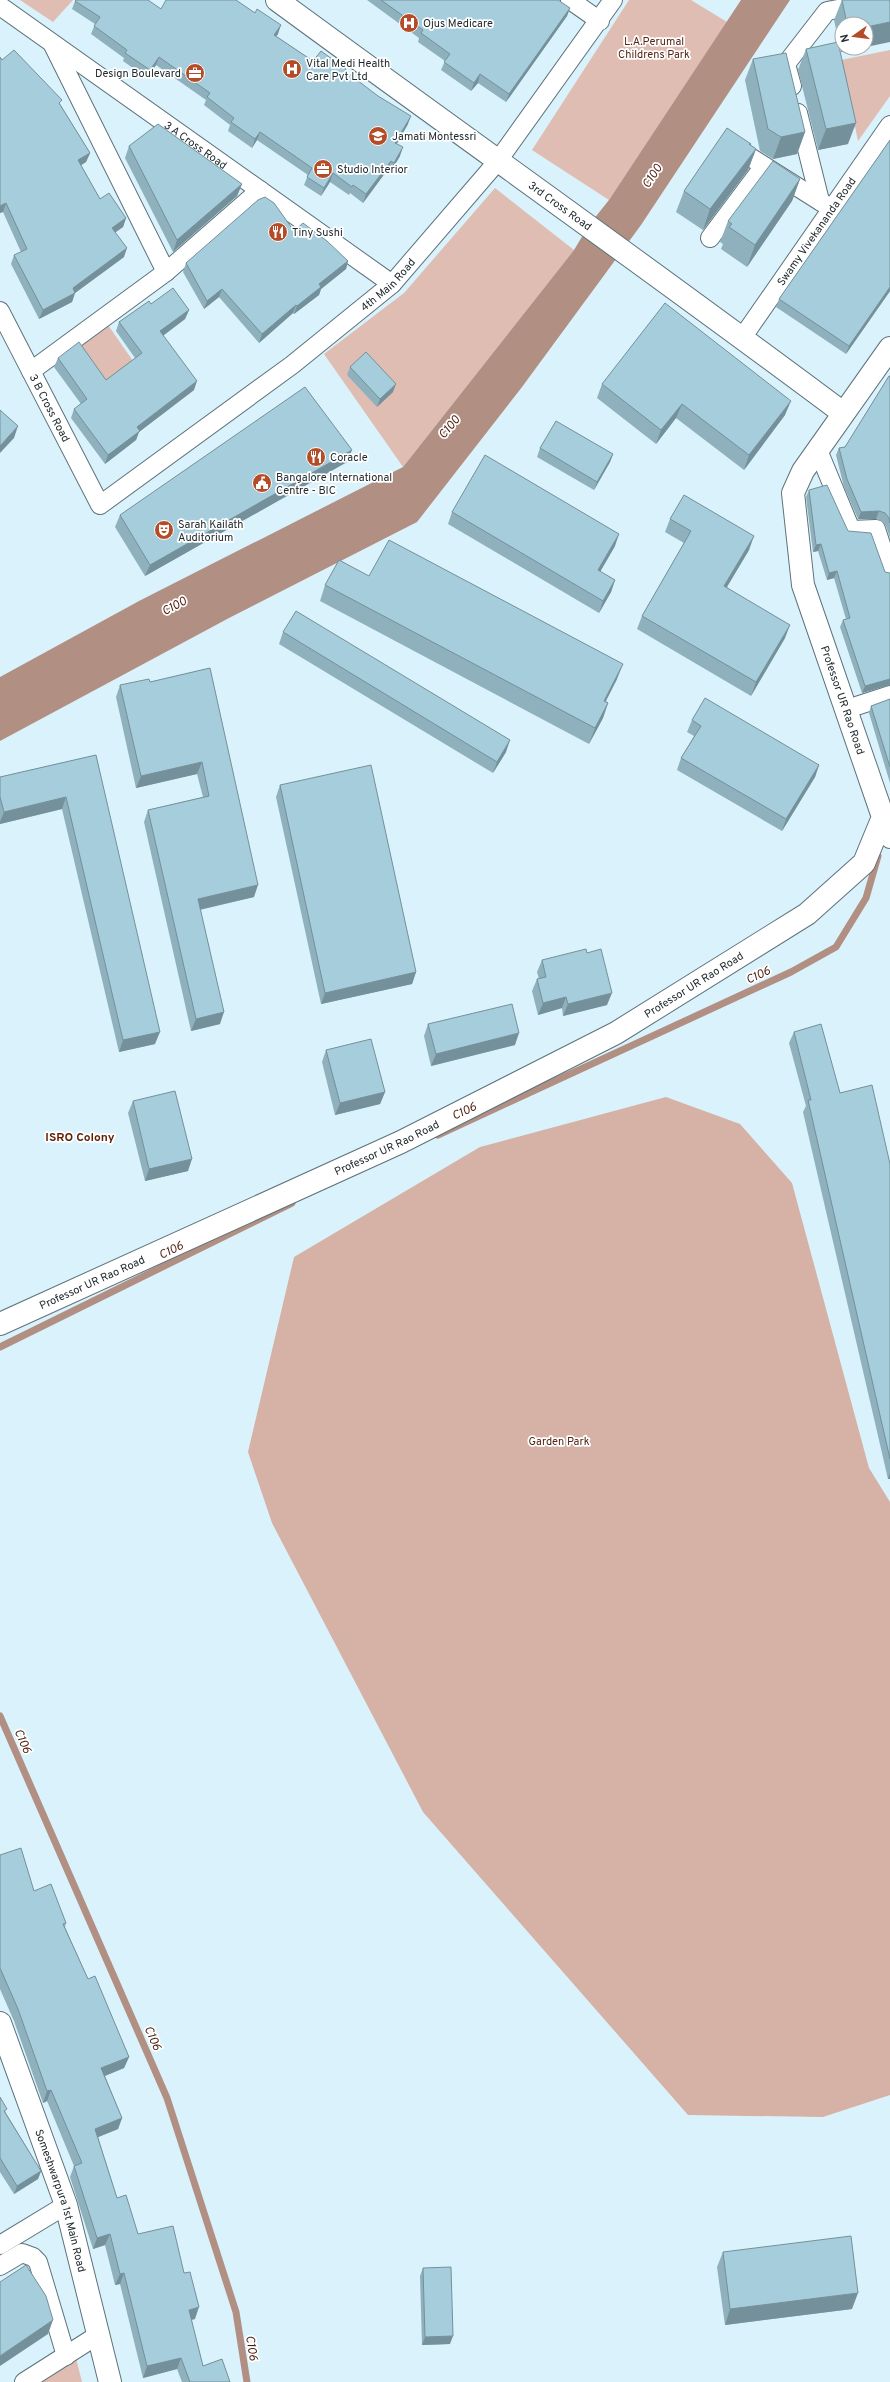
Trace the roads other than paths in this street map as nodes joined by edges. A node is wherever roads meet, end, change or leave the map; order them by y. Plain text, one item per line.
1 (277, 0) edge
2 (570, 0) edge
3 (613, 0) edge
4 (888, 0) edge
5 (0, 6) edge
6 (600, 21) junction
7 (52, 43) junction
8 (890, 125) edge
9 (722, 139) edge
10 (497, 162) junction
11 (764, 166) junction
12 (260, 190) junction
13 (826, 205) junction
14 (710, 238) edge
15 (166, 272) junction
16 (392, 284) junction
17 (0, 311) edge
18 (742, 338) junction
19 (890, 348) edge
20 (31, 371) junction
21 (843, 413) junction
22 (818, 450) junction
23 (100, 505) joint
24 (890, 572) edge
25 (890, 695) edge
26 (846, 709) junction
27 (883, 817) junction
28 (890, 839) edge
29 (0, 1324) edge
30 (2, 2033) edge
31 (66, 2205) junction
32 (0, 2246) edge
33 (0, 2266) edge
34 (98, 2335) junction
35 (66, 2356) junction
36 (24, 2382) edge
37 (110, 2382) edge

1 - 10 street, 3rd Cross Road
2 - 6 street
3 - 6 street, 4th Main Road
4 - 13 street
5 - 7 street, 3 A Cross Road
6 - 10 street, 4th Main Road
7 - 12 street, 3 A Cross Road
7 - 15 street
8 - 13 street, Swamy Vivekananda Road
9 - 11 street
10 - 16 street, 4th Main Road
10 - 18 street, 3rd Cross Road
11 - 13 street
11 - 14 street
12 - 15 street
12 - 16 street, 3 A Cross Road
13 - 18 street, Swamy Vivekananda Road
15 - 20 street
16 - 23 street, 4th Main Road
17 - 20 street, 3 B Cross Road
18 - 21 street, 3rd Cross Road
19 - 21 street, Professor UR Rao Road
20 - 23 street, 3 B Cross Road
21 - 22 street, Professor UR Rao Road
22 - 24 street
22 - 26 street, Professor UR Rao Road
25 - 26 street
26 - 27 street, Professor UR Rao Road
27 - 28 street
27 - 29 street, Professor UR Rao Road
30 - 31 street, Someshwarpura 1st Main Road
31 - 32 street
31 - 34 street, Someshwarpura 1st Main Road
33 - 35 street
34 - 35 street
34 - 37 street, Someshwarpura 1st Main Road
35 - 36 street

